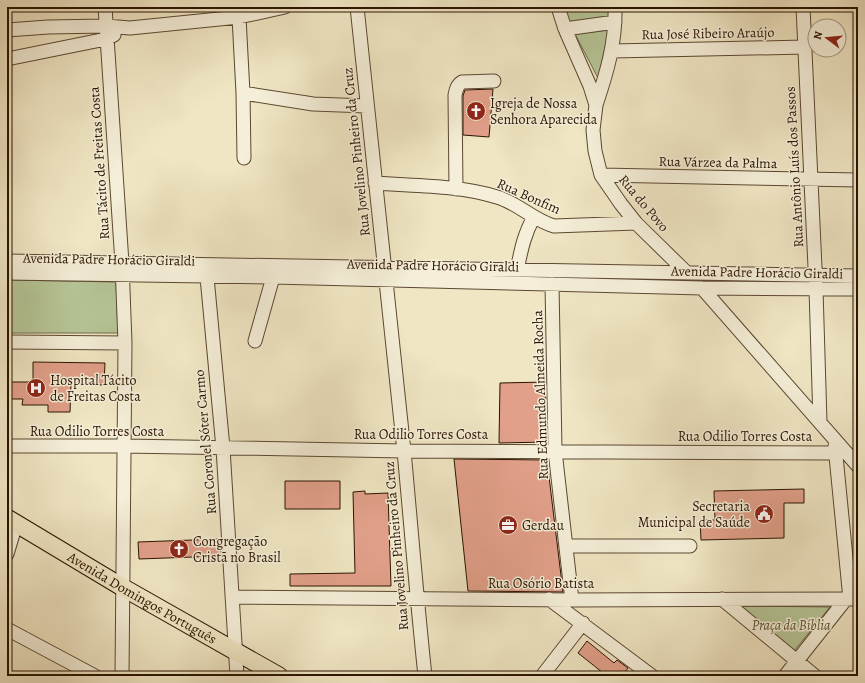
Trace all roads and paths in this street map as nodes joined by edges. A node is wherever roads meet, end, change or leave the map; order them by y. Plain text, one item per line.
1 (105, 7) edge
2 (285, 7) edge
3 (357, 7) edge
4 (558, 7) edge
5 (615, 7) edge
6 (803, 7) edge
7 (239, 17) junction
8 (615, 22) junction
9 (565, 29) junction
10 (7, 30) edge
11 (106, 32) junction
12 (804, 48) junction
13 (612, 51) junction
14 (7, 59) edge
15 (494, 81) dead end
16 (243, 93) junction
17 (596, 105) junction
18 (367, 106) junction
19 (244, 158) dead end
20 (601, 175) junction
21 (810, 180) junction
22 (858, 180) edge
23 (375, 183) junction
24 (456, 189) junction
25 (534, 217) junction
26 (636, 223) junction
27 (7, 261) edge
28 (384, 267) junction
29 (122, 270) junction
30 (517, 270) junction
31 (7, 273) edge
32 (687, 273) junction
33 (815, 275) junction
34 (858, 276) edge
35 (207, 277) junction
36 (273, 277) junction
37 (386, 280) junction
38 (552, 284) junction
39 (702, 288) junction
40 (816, 289) junction
41 (858, 290) edge
42 (255, 341) dead end
43 (7, 342) edge
44 (125, 343) junction
45 (820, 422) junction
46 (7, 446) edge
47 (124, 446) junction
48 (223, 448) junction
49 (404, 451) junction
50 (555, 451) junction
51 (847, 454) edge
52 (858, 466) edge
53 (11, 521) edge
54 (567, 546) junction
55 (690, 546) dead end
56 (7, 554) edge
57 (122, 587) junction
58 (233, 597) junction
59 (417, 598) junction
60 (549, 599) junction
61 (722, 599) junction
62 (852, 599) edge
63 (572, 600) junction
64 (583, 623) junction
65 (7, 629) edge
66 (236, 651) junction
67 (797, 661) junction
68 (96, 676) edge
69 (122, 676) edge
70 (237, 676) edge
71 (279, 676) edge
72 (425, 676) edge
73 (542, 676) edge
74 (652, 676) edge
75 (785, 676) edge
76 (815, 676) edge

1 - 11 street, Rua Tácito de Freitas Costa
2 - 7 street
3 - 18 street, Rua Jovelino Pinheiro da Cruz
4 - 9 street, Rua do Povo
5 - 8 street
6 - 12 street, Rua Antônio Luís dos Passos
7 - 11 street
7 - 16 street
8 - 9 street
8 - 13 street
9 - 17 street, Rua do Povo
10 - 11 street
11 - 14 street
11 - 29 street, Rua Tácito de Freitas Costa
12 - 13 street, Rua José Ribeiro Araújo
12 - 21 street, Rua Antônio Luís dos Passos
13 - 17 street
15 - 24 street
16 - 18 street
16 - 19 street
17 - 20 street, Rua do Povo
18 - 23 street, Rua Jovelino Pinheiro da Cruz
20 - 21 street, Rua Várzea da Palma
20 - 26 street, Rua do Povo
21 - 22 street, Rua Várzea da Palma
21 - 33 street, Rua Antônio Luís dos Passos
23 - 24 street, Rua Bonfim
23 - 28 street, Rua Jovelino Pinheiro da Cruz
24 - 25 street, Rua Bonfim
25 - 26 street, Rua Bonfim
25 - 30 street
26 - 32 street, Rua do Povo
27 - 29 street, Avenida Padre Horácio Giraldi
28 - 29 street, Avenida Padre Horácio Giraldi
28 - 30 street, Avenida Padre Horácio Giraldi
28 - 37 street, Rua Jovelino Pinheiro da Cruz
29 - 31 street, Avenida Padre Horácio Giraldi
29 - 35 street, Avenida Padre Horácio Giraldi
29 - 44 street, Rua Tácito de Freitas Costa
30 - 32 street, Avenida Padre Horácio Giraldi
32 - 33 street, Avenida Padre Horácio Giraldi
33 - 34 street, Avenida Padre Horácio Giraldi
33 - 40 street, Rua Antônio Luís dos Passos
35 - 36 street, Avenida Padre Horácio Giraldi
35 - 48 street, Rua Coronel Sóter Carmo
36 - 37 street, Avenida Padre Horácio Giraldi
36 - 42 street
37 - 38 street, Avenida Padre Horácio Giraldi
37 - 49 street, Rua Jovelino Pinheiro da Cruz
38 - 39 street, Avenida Padre Horácio Giraldi
38 - 50 street, Rua Edmundo Almeida Rocha
39 - 40 street, Avenida Padre Horácio Giraldi
39 - 45 street
40 - 41 street, Avenida Padre Horácio Giraldi
40 - 45 street, Rua Antônio Luís dos Passos
43 - 44 street
44 - 47 street, Rua Tácito de Freitas Costa
45 - 51 street
46 - 47 street, Rua Odilio Torres Costa
47 - 48 street, Rua Odilio Torres Costa
47 - 57 street, Rua Tácito de Freitas Costa
48 - 49 street, Rua Odilio Torres Costa
48 - 58 street, Rua Coronel Sóter Carmo
49 - 50 street, Rua Odilio Torres Costa
49 - 59 street, Rua Jovelino Pinheiro da Cruz
50 - 51 street, Rua Odilio Torres Costa
50 - 54 street, Rua Edmundo Almeida Rocha
51 - 52 street
51 - 62 street
53 - 56 street
53 - 57 main road, Avenida Domingos Português
54 - 55 street
54 - 63 street, Rua Edmundo Almeida Rocha
57 - 66 main road, Avenida Domingos Português
57 - 69 street, Rua Tácito de Freitas Costa
58 - 59 street, Rua Osório Batista
58 - 66 street, Rua Coronel Sóter Carmo
59 - 60 street, Rua Osório Batista
59 - 72 street, Rua Jovelino Pinheiro da Cruz
60 - 63 street, Rua Osório Batista
60 - 64 street
61 - 62 street, Rua Osório Batista
61 - 63 street, Rua Osório Batista
61 - 67 street
62 - 67 street
64 - 73 street
64 - 74 street
65 - 68 street
66 - 70 street, Rua Coronel Sóter Carmo
66 - 71 main road, Avenida Domingos Português
67 - 75 street
67 - 76 street

